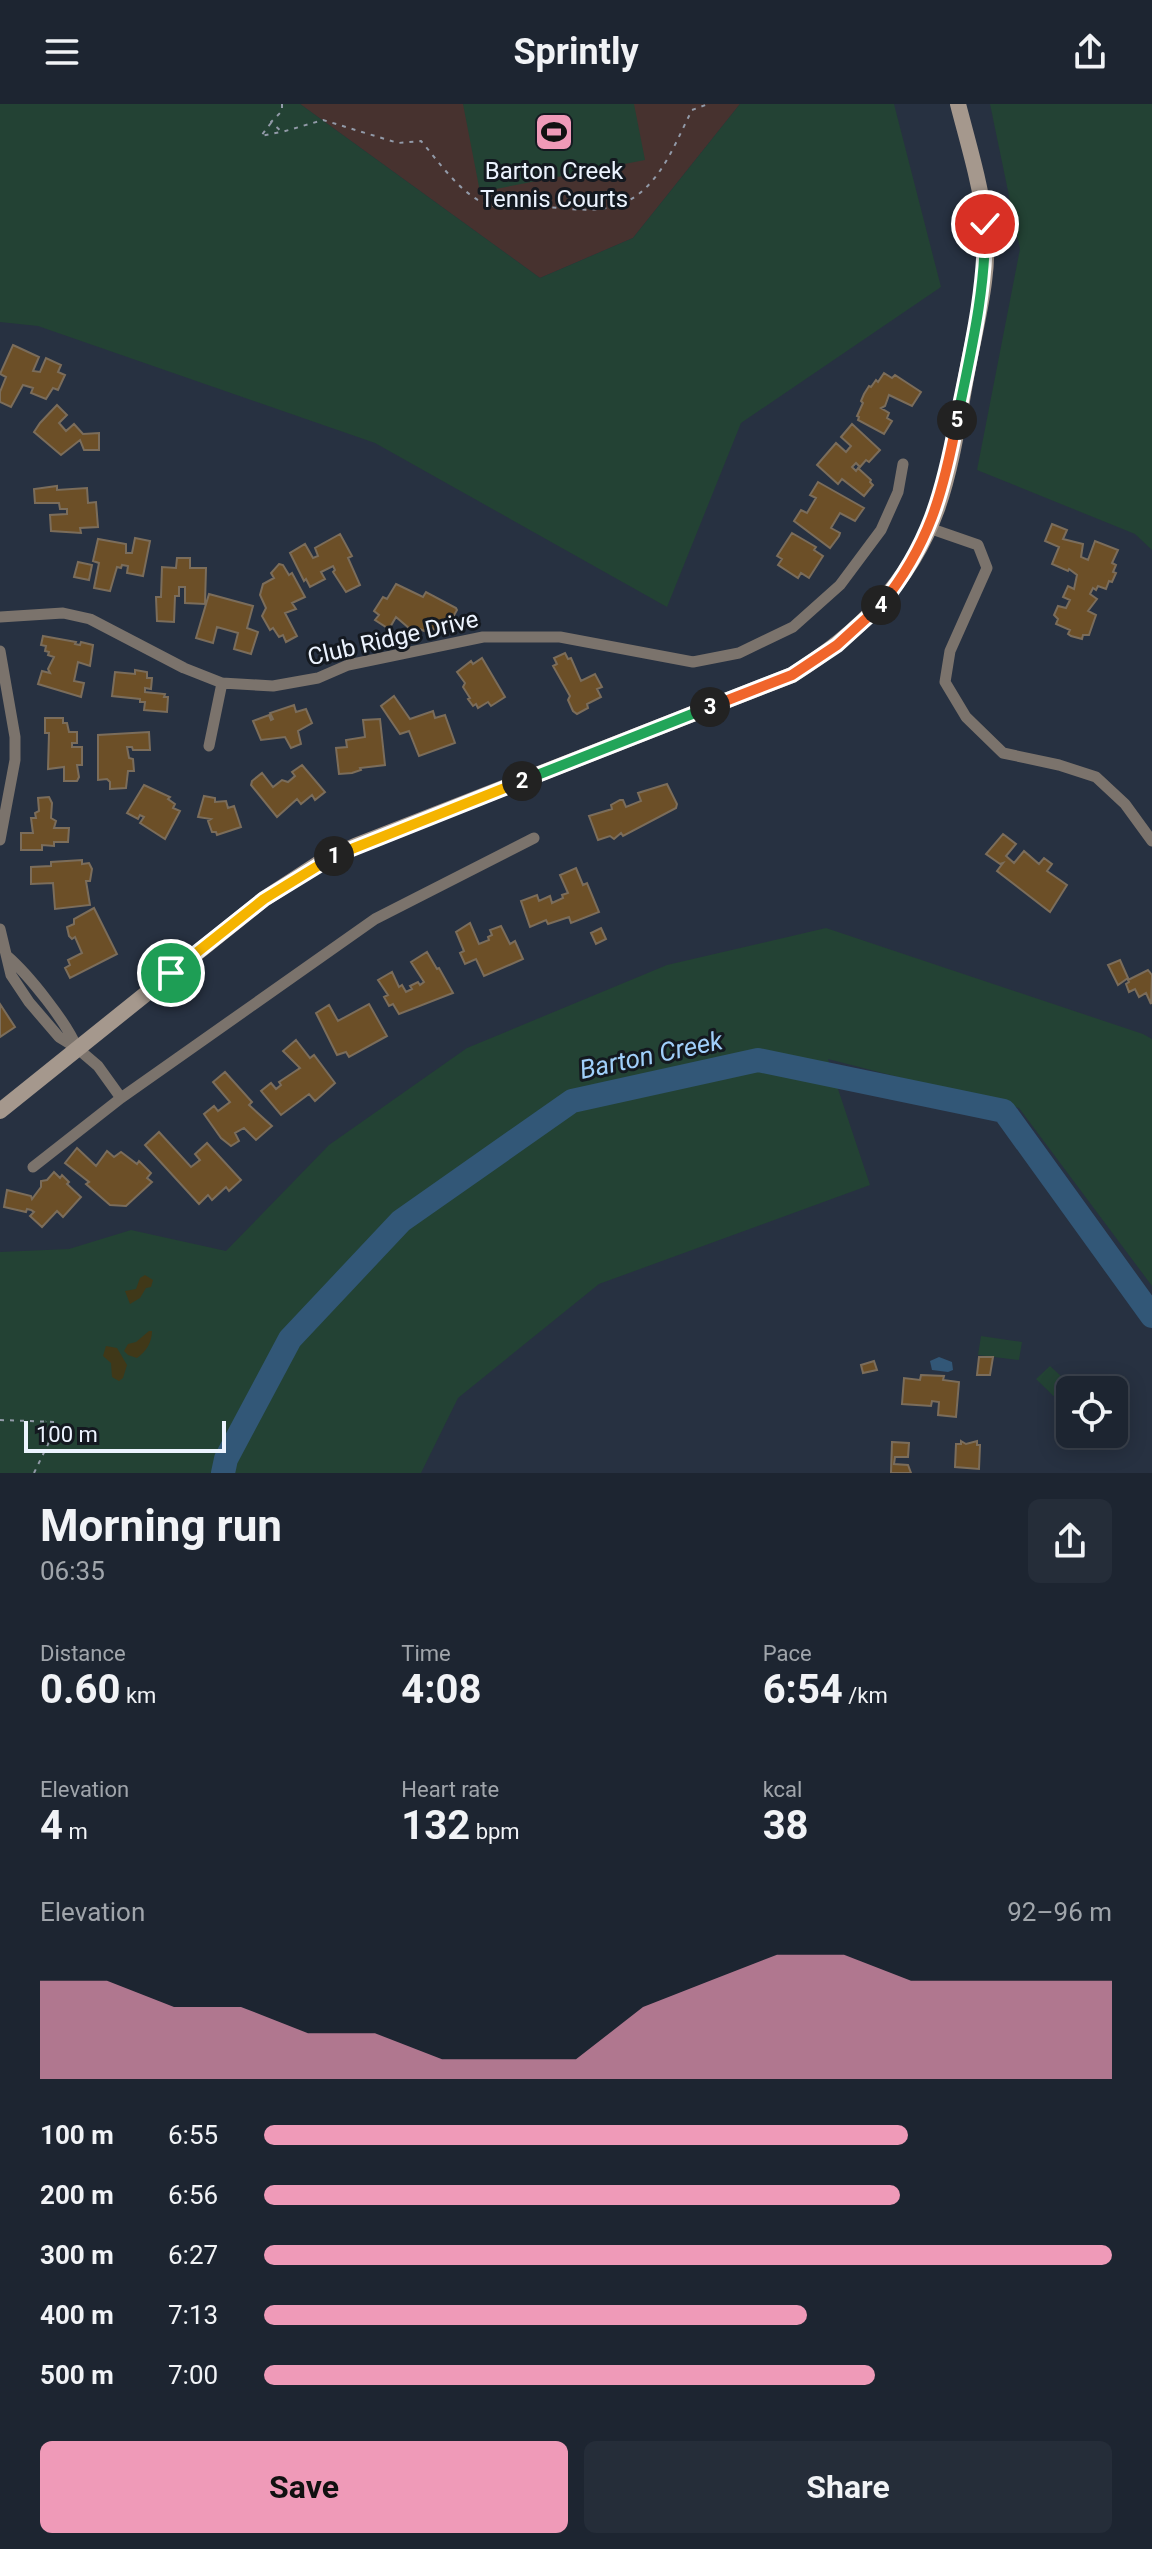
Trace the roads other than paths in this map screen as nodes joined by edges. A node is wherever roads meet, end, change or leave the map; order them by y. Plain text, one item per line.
1 (958, 104) edge
2 (903, 464) dead end
3 (929, 528) junction
4 (0, 617) edge
5 (0, 651) edge
6 (222, 683) junction
7 (209, 746) dead end
8 (534, 838) dead end
9 (0, 840) edge
10 (1152, 841) edge
11 (0, 929) edge
12 (3, 957) edge
13 (77, 1048) junction
14 (121, 1098) junction
15 (0, 1111) edge
16 (33, 1167) dead end

1 - 3 street
2 - 6 street, Club Ridge Drive
3 - 10 street
3 - 13 street
4 - 6 street, Club Ridge Drive
5 - 9 street
6 - 7 street
8 - 14 street
11 - 12 street
12 - 13 street
13 - 14 street
13 - 15 street
14 - 16 street

